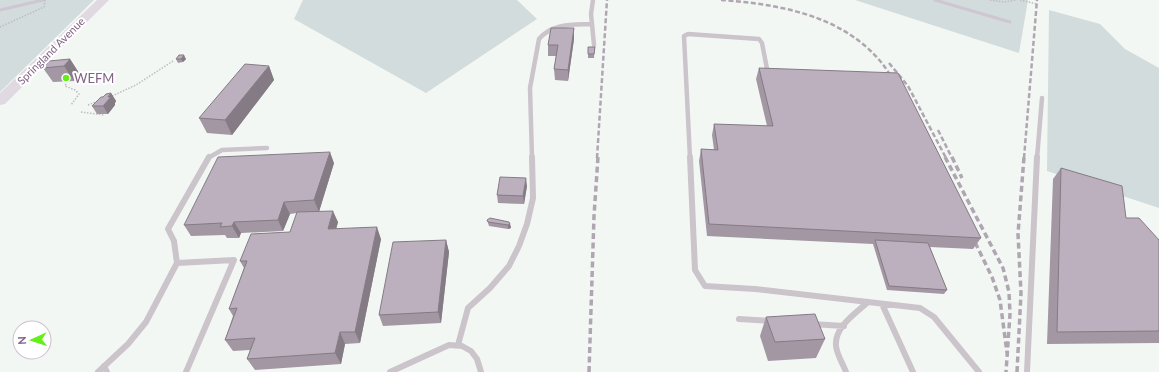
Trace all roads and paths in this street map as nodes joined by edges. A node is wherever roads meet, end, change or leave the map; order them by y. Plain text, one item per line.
1 (45, 0) edge
2 (103, 0) edge
3 (592, 0) edge
4 (990, 0) edge
5 (1016, 0) edge
6 (1020, 0) edge
7 (1037, 4) dead end
8 (592, 24) junction
9 (0, 27) edge
10 (594, 45) edge
11 (173, 61) dead end
12 (767, 69) edge
13 (67, 81) dead end
14 (107, 98) edge
15 (1042, 98) dead end
16 (101, 100) edge
17 (0, 101) edge
18 (71, 105) dead end
19 (88, 105) dead end
20 (81, 112) dead end
21 (104, 115) dead end
22 (267, 148) dead end
23 (177, 263) junction
24 (868, 302) junction
25 (882, 304) junction
26 (739, 319) dead end
27 (776, 322) edge
28 (807, 324) edge
29 (844, 326) junction
30 (458, 345) junction
31 (105, 369) edge
32 (98, 372) edge
33 (186, 372) edge
34 (390, 372) edge
35 (481, 372) edge
36 (846, 372) edge
37 (914, 372) edge
38 (979, 372) edge
39 (1027, 372) edge

1 - 9 path
2 - 17 street, Springland Avenue
3 - 8 lane
4 - 5 path
6 - 7 path
8 - 10 lane
8 - 30 lane
11 - 14 path
12 - 24 lane
13 - 18 path
15 - 39 lane
16 - 19 path
20 - 21 path
22 - 23 lane
23 - 31 lane
23 - 33 lane
24 - 25 lane
24 - 29 lane
25 - 37 lane
25 - 38 lane
26 - 27 lane
28 - 29 lane
29 - 36 lane
30 - 34 lane
30 - 35 lane
31 - 32 lane

